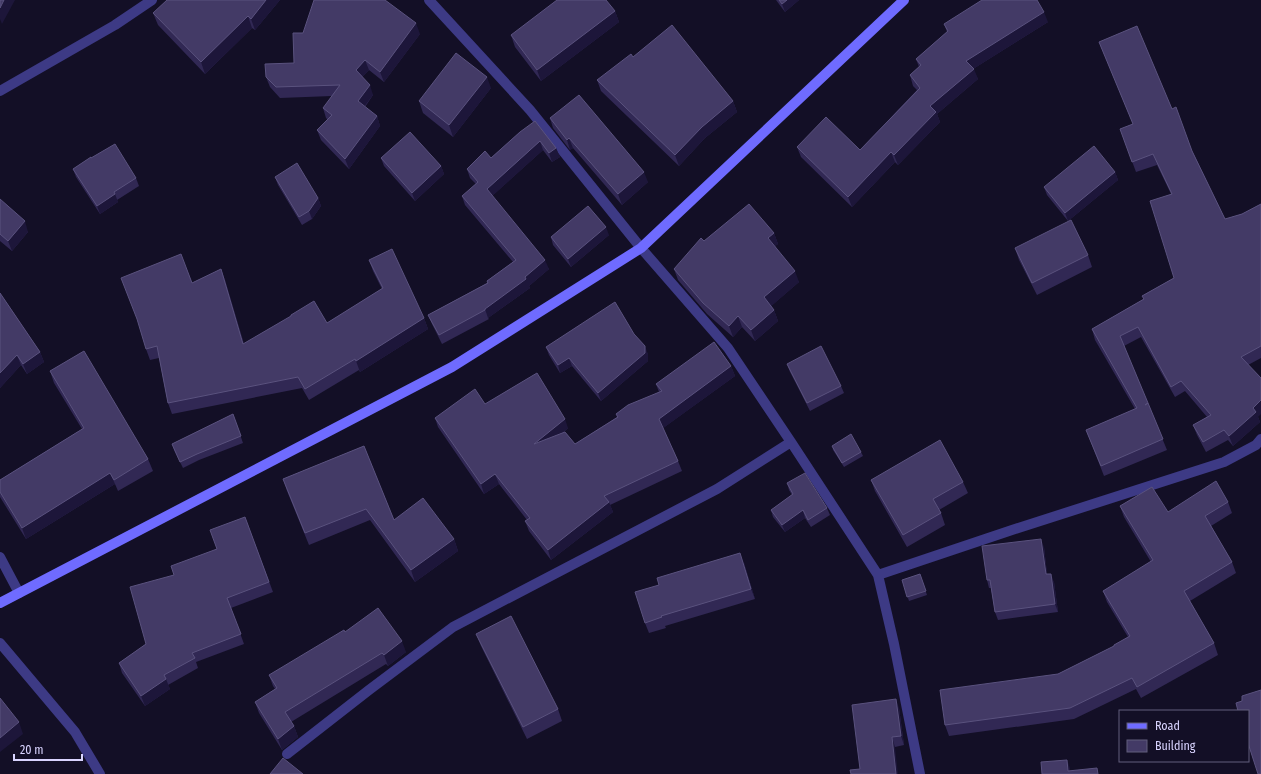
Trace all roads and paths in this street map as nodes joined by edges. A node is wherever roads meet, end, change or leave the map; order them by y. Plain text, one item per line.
1 (152, 0) edge
2 (429, 0) edge
3 (904, 0) edge
4 (0, 91) edge
5 (641, 248) junction
6 (1261, 438) edge
7 (792, 442) junction
8 (0, 557) edge
9 (878, 575) junction
10 (19, 593) junction
11 (0, 603) edge
12 (0, 643) edge
13 (287, 754) dead end
14 (100, 774) edge
15 (920, 774) edge

1 - 4 street
2 - 5 street
3 - 5 street
5 - 7 street
5 - 10 street
6 - 9 street
7 - 9 street
7 - 13 street
8 - 10 street
9 - 15 street
10 - 11 street
12 - 14 street

